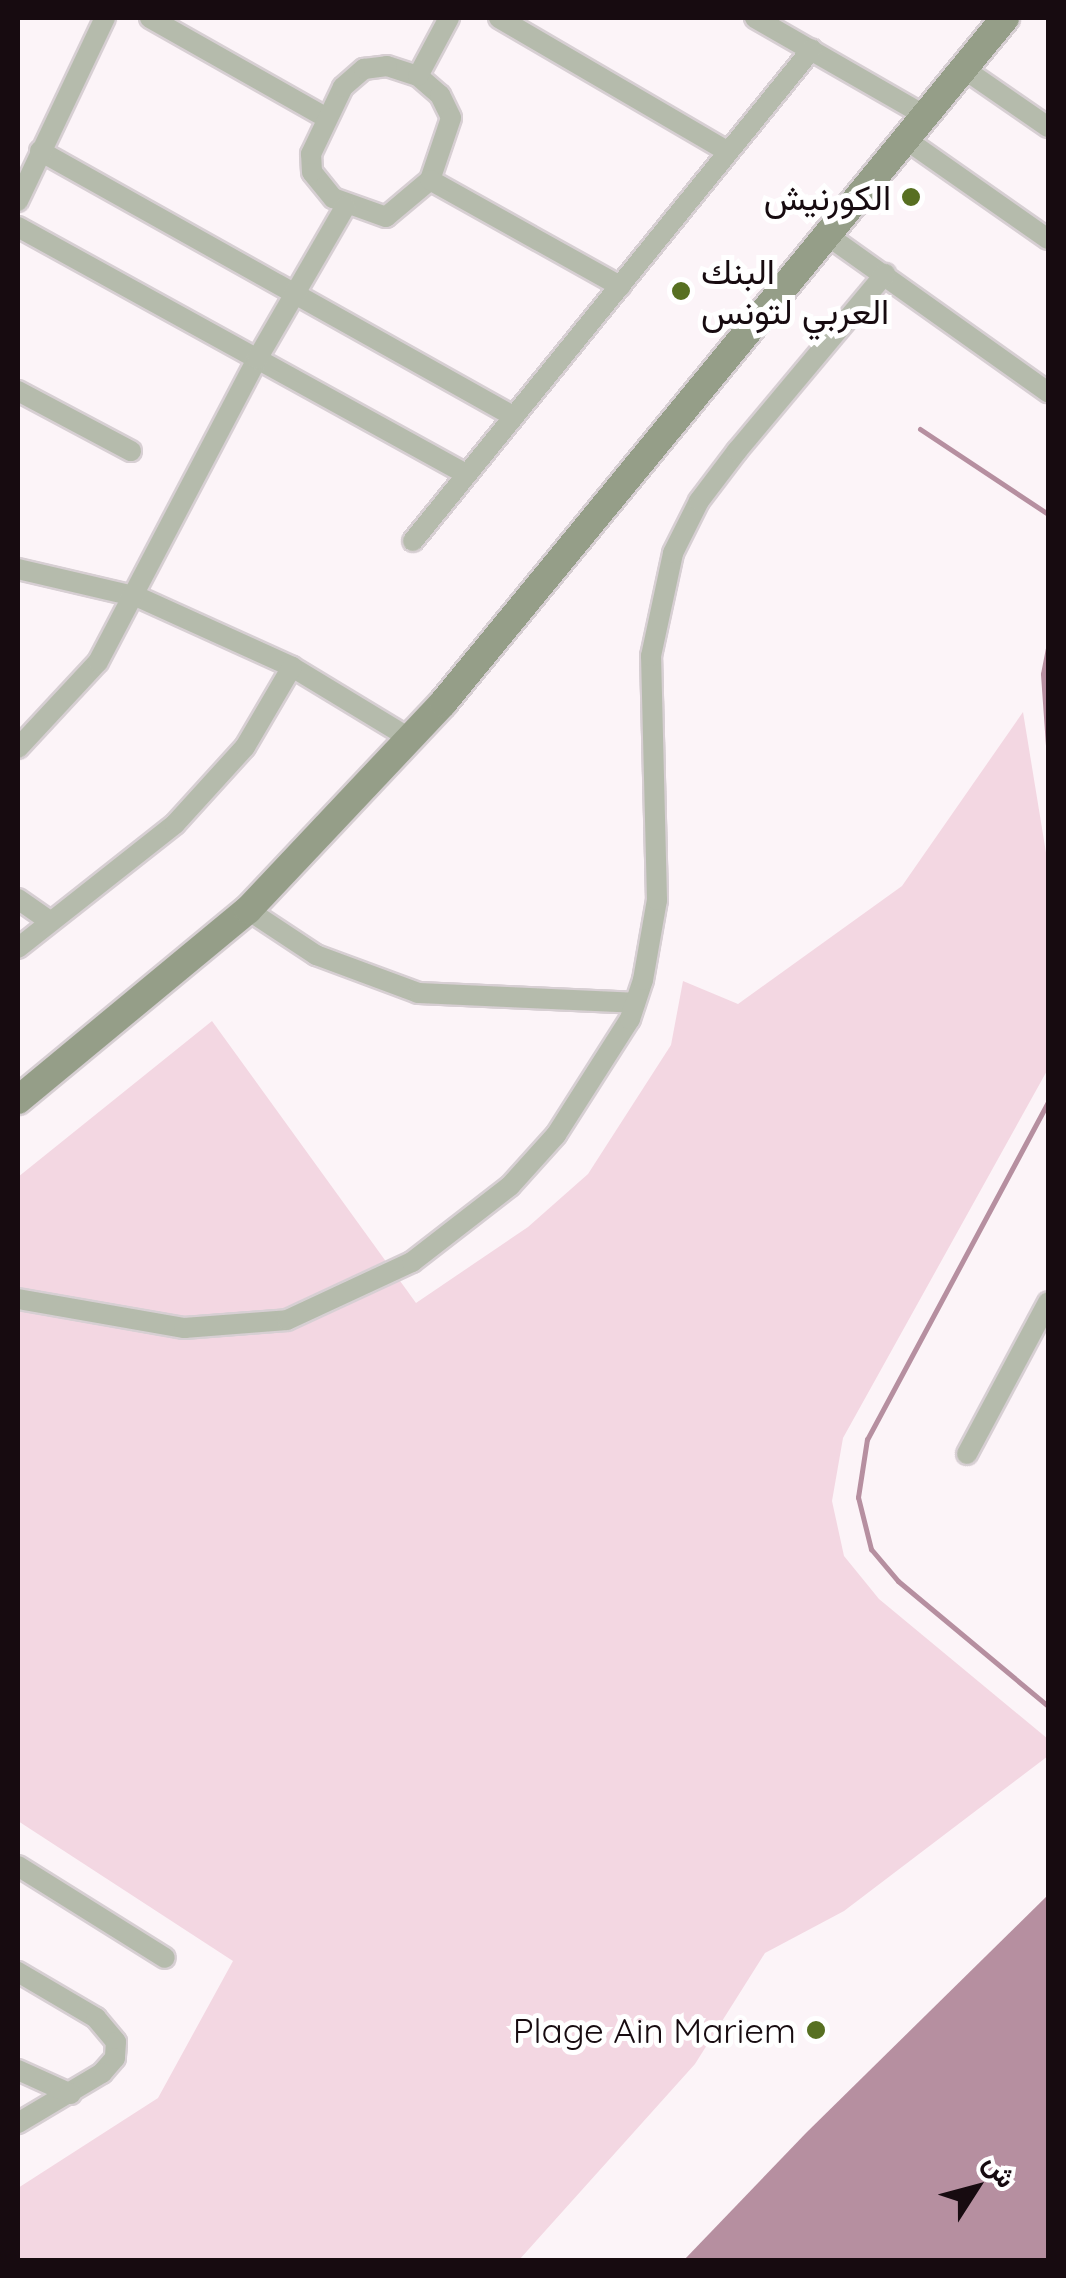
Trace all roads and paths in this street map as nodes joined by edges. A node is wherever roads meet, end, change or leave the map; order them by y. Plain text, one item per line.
1 (105, 18) edge
2 (150, 18) edge
3 (449, 18) edge
4 (499, 18) edge
5 (755, 18) edge
6 (1005, 18) edge
7 (812, 49) junction
8 (964, 69) junction
9 (418, 76) junction
10 (325, 117) junction
11 (927, 118) junction
12 (1048, 127) edge
13 (908, 142) junction
14 (726, 151) junction
15 (30, 158) edge
16 (430, 180) junction
17 (18, 201) edge
18 (345, 207) junction
19 (18, 227) edge
20 (824, 233) junction
21 (1048, 239) edge
22 (884, 274) junction
23 (620, 286) junction
24 (297, 291) junction
25 (256, 358) junction
26 (18, 391) edge
27 (1048, 392) edge
28 (510, 415) junction
29 (132, 451) dead end
30 (466, 474) junction
31 (413, 541) dead end
32 (18, 569) edge
33 (138, 597) junction
34 (292, 667) junction
35 (411, 738) junction
36 (18, 748) edge
37 (18, 900) edge
38 (248, 910) junction
39 (49, 921) junction
40 (18, 948) edge
41 (635, 1003) junction
42 (18, 1100) edge
43 (18, 1299) edge
44 (1048, 1302) edge
45 (967, 1454) dead end
46 (18, 1866) edge
47 (164, 1958) dead end
48 (18, 1972) edge
49 (18, 2070) edge
50 (71, 2094) junction
51 (18, 2123) edge

1 - 15 street
2 - 10 street
3 - 9 street
4 - 14 street
5 - 7 street
6 - 8 main road
7 - 11 street
7 - 14 street
8 - 11 main road
8 - 12 street
9 - 10 street
9 - 16 street
10 - 18 street
11 - 13 main road
13 - 20 main road
13 - 21 street
14 - 23 street
15 - 17 street
15 - 24 street
16 - 18 street
16 - 23 street
18 - 24 street
19 - 25 street
20 - 22 street
20 - 35 main road
22 - 27 street
22 - 41 street
23 - 28 street
24 - 25 street
24 - 28 street
25 - 30 street
25 - 33 street
26 - 29 street
28 - 30 street
30 - 31 street
32 - 33 street
33 - 34 street
33 - 36 street
34 - 35 street
34 - 39 street
35 - 38 main road
37 - 39 street
38 - 41 street
38 - 42 main road
39 - 40 street
41 - 43 street
44 - 45 street
46 - 47 street
48 - 50 street
49 - 50 street
50 - 51 street

